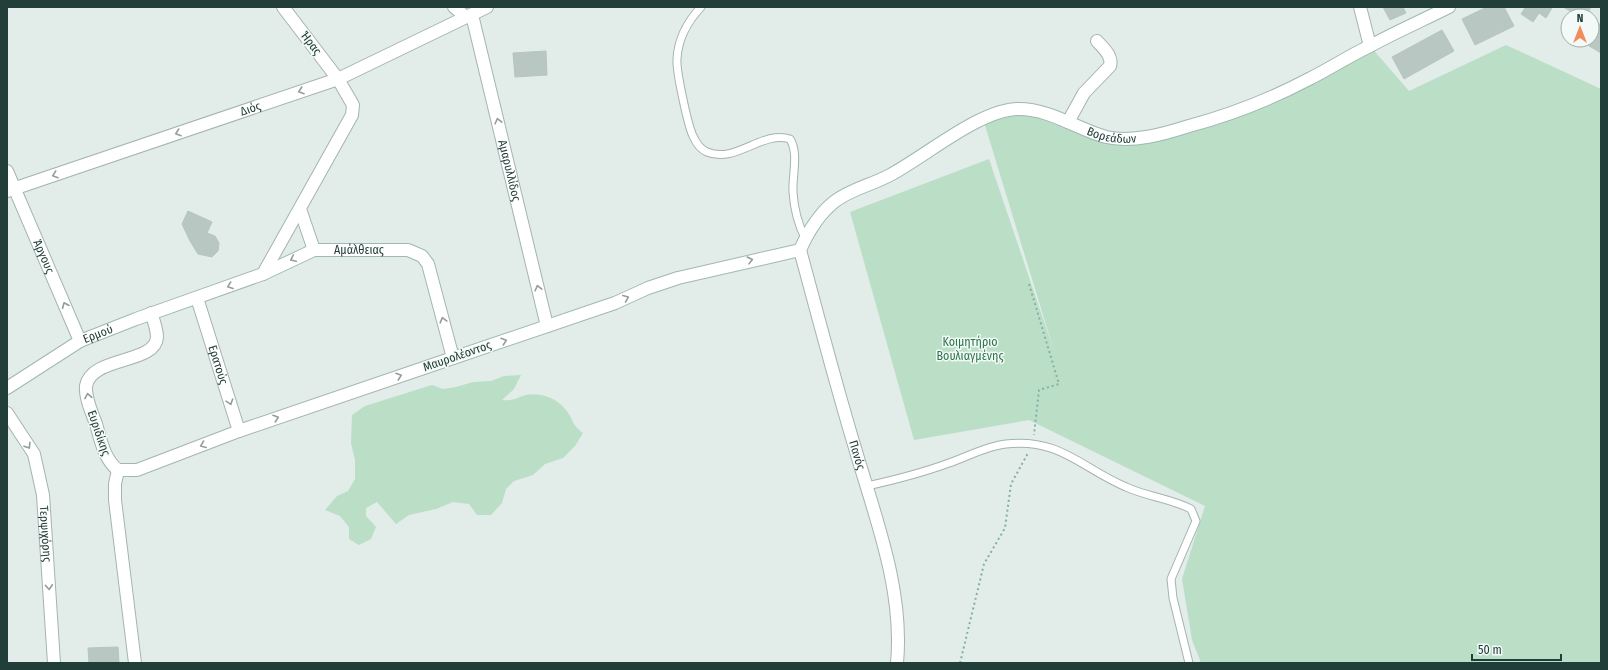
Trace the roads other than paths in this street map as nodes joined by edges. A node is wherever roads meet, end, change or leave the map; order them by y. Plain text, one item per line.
1 (283, 7) edge
2 (454, 7) edge
3 (487, 7) edge
4 (701, 7) edge
5 (1360, 7) edge
6 (1449, 7) edge
7 (468, 13) edge
8 (1097, 41) dead end
9 (1370, 46) junction
10 (338, 79) junction
11 (1068, 122) junction
12 (7, 171) edge
13 (11, 190) edge
14 (300, 209) junction
15 (805, 238) junction
16 (314, 250) junction
17 (800, 250) junction
18 (263, 274) junction
19 (197, 298) junction
20 (152, 313) junction
21 (547, 326) junction
22 (80, 341) junction
23 (453, 358) junction
24 (7, 388) edge
25 (7, 413) edge
26 (239, 431) junction
27 (118, 470) junction
28 (867, 486) junction
29 (54, 663) edge
30 (135, 663) edge
31 (896, 663) edge
32 (1189, 663) edge

1 - 10 street, Ήρας
2 - 7 street
3 - 7 street, Διός
4 - 15 lane
5 - 9 street
6 - 9 street, Βορεάδων
7 - 10 street, Διός
21 -> 7 street, Αμαρυλλίδος
8 - 11 street
9 - 11 street, Βορεάδων
10 -> 13 street, Διός
10 - 14 street, Ήρας
11 - 15 street, Βορεάδων
12 - 13 street, Άργους
22 -> 13 street, Άργους
14 - 16 street
14 - 18 street, Ήρας
15 - 17 street, Βορεάδων
16 -> 18 street, Αμάλθειας
23 -> 16 street, Αμάλθειας
21 -> 17 street, Μαυρολέοντος
17 - 28 street, Πανός
18 -> 19 street, Αμάλθειας
19 - 20 street, Ερμού
19 -> 26 street, Ερατούς
20 - 22 street, Ερμού
27 -> 20 street, Ευριδίκης
23 -> 21 street, Μαυρολέοντος
22 - 24 street, Ερμού
26 -> 23 street, Μαυρολέοντος
25 -> 29 street, Τερψιχόρης
26 -> 27 street, Μαυρολέοντος
27 - 30 street, Ευριδίκης
28 - 31 street, Πανός
28 - 32 lane

